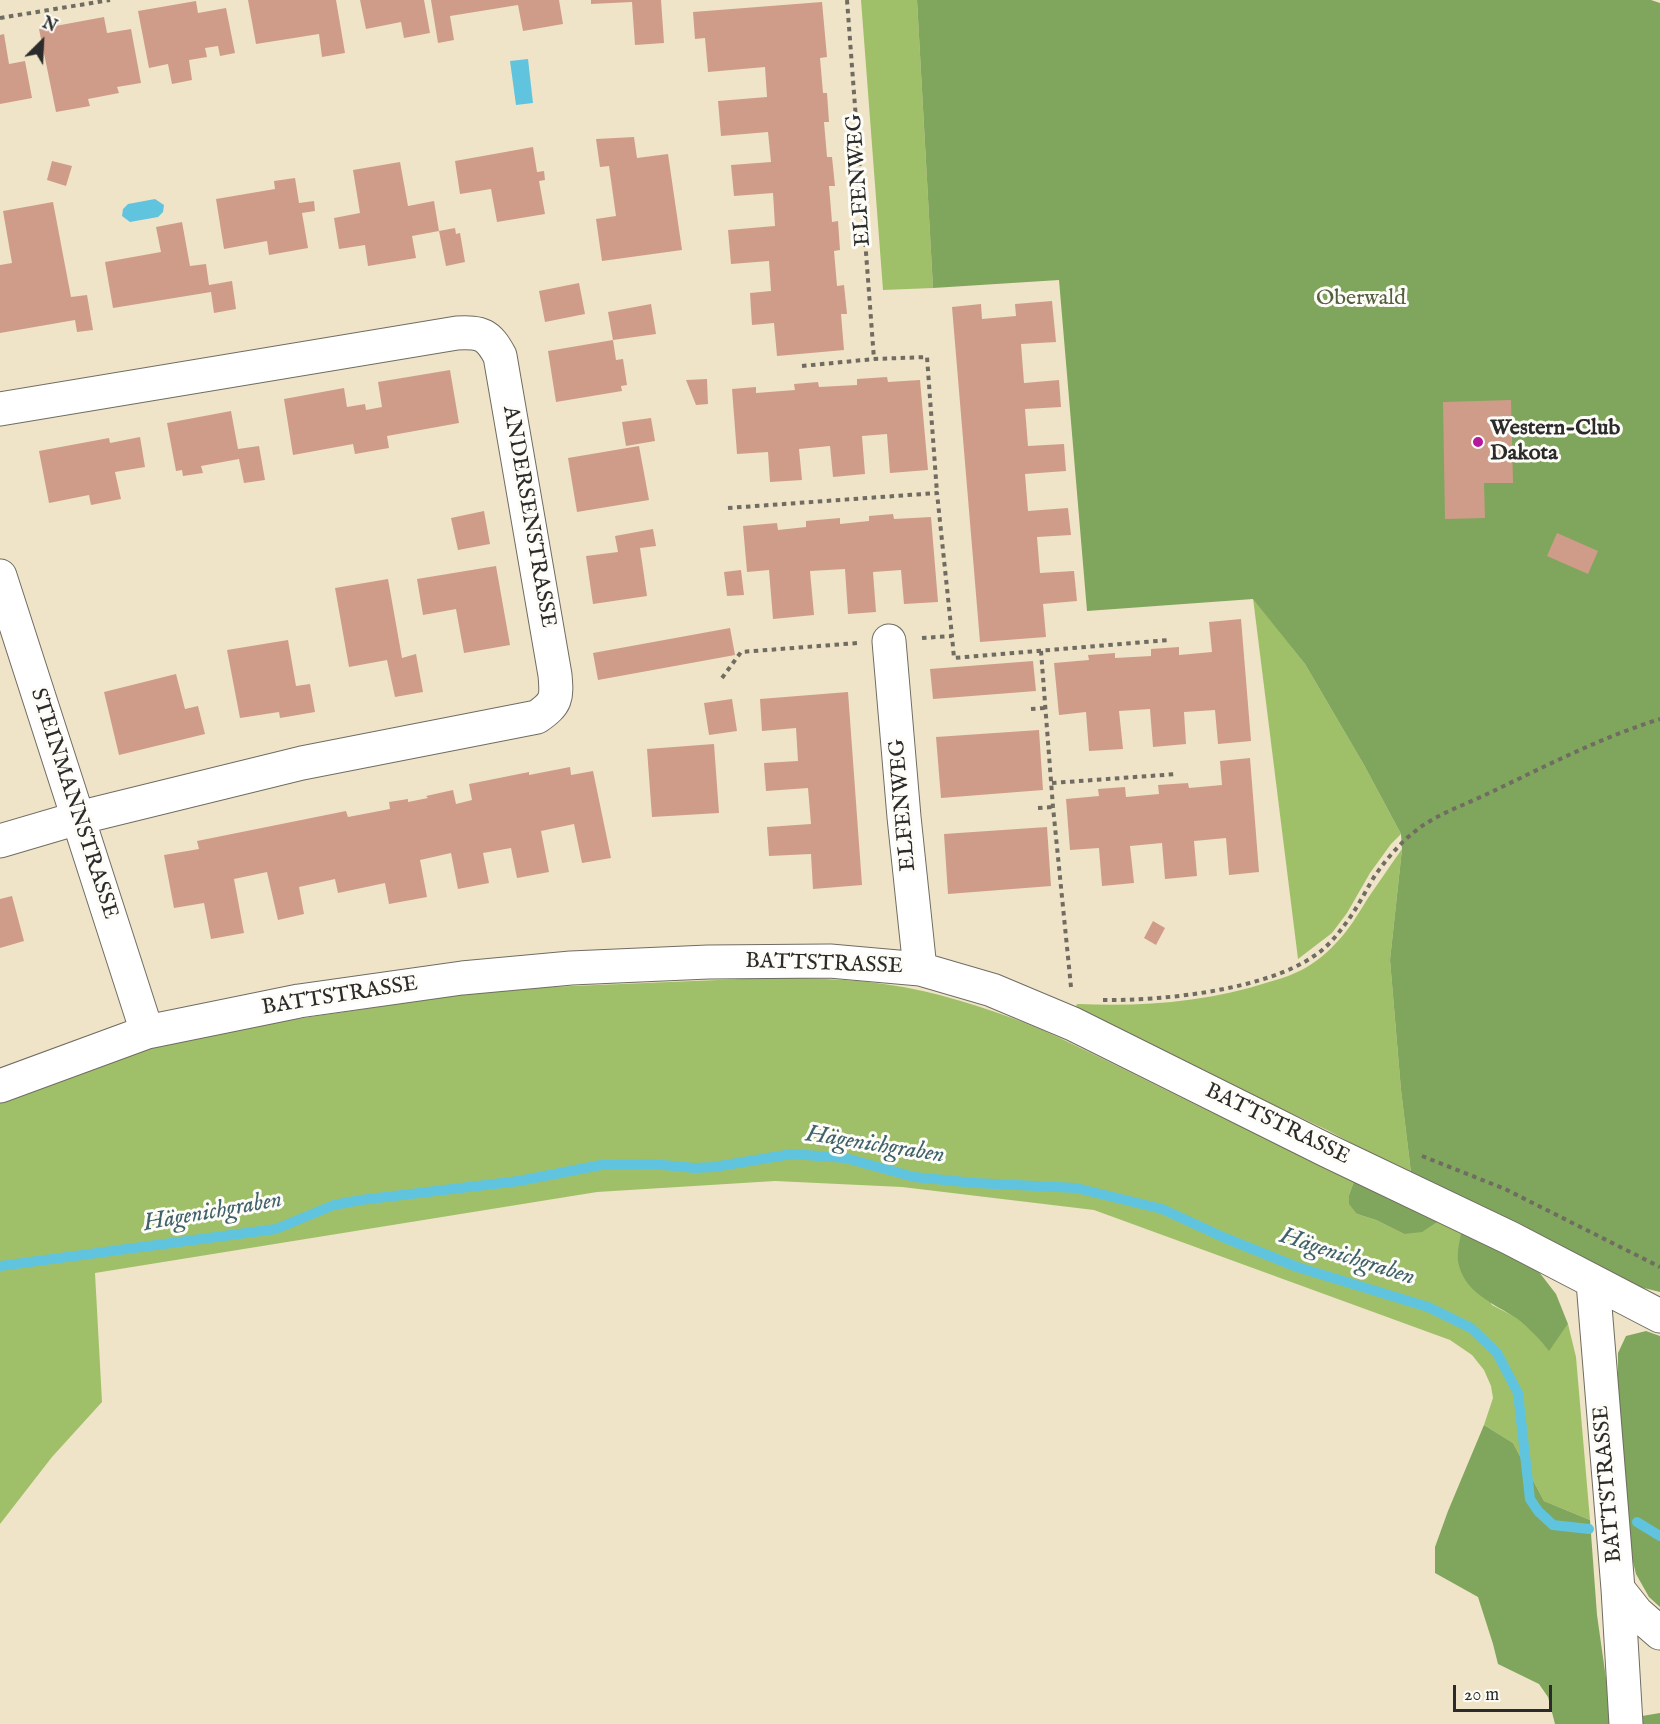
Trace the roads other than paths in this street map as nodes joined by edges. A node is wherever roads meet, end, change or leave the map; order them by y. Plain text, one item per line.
1 (0, 409) edge
2 (0, 576) edge
3 (889, 641) road end
4 (78, 818) junction
5 (0, 841) edge
6 (920, 969) junction
7 (147, 1032) junction
8 (0, 1086) edge
9 (1593, 1282) junction
10 (1660, 1316) edge
11 (1618, 1589) junction
12 (1660, 1634) edge
13 (1626, 1724) edge

1 - 4 street, ANDERSENSTRASSE
2 - 4 street, STEINMANNSTRASSE
3 - 6 street, ELFENWEG
4 - 5 street, ANDERSENSTRASSE
4 - 7 street, STEINMANNSTRASSE
6 - 7 street, BATTSTRASSE
6 - 9 street, BATTSTRASSE
7 - 8 street, BATTSTRASSE
9 - 10 street, BATTSTRASSE
9 - 11 street, BATTSTRASSE
11 - 12 street, BATTSTRASSE
11 - 13 street

